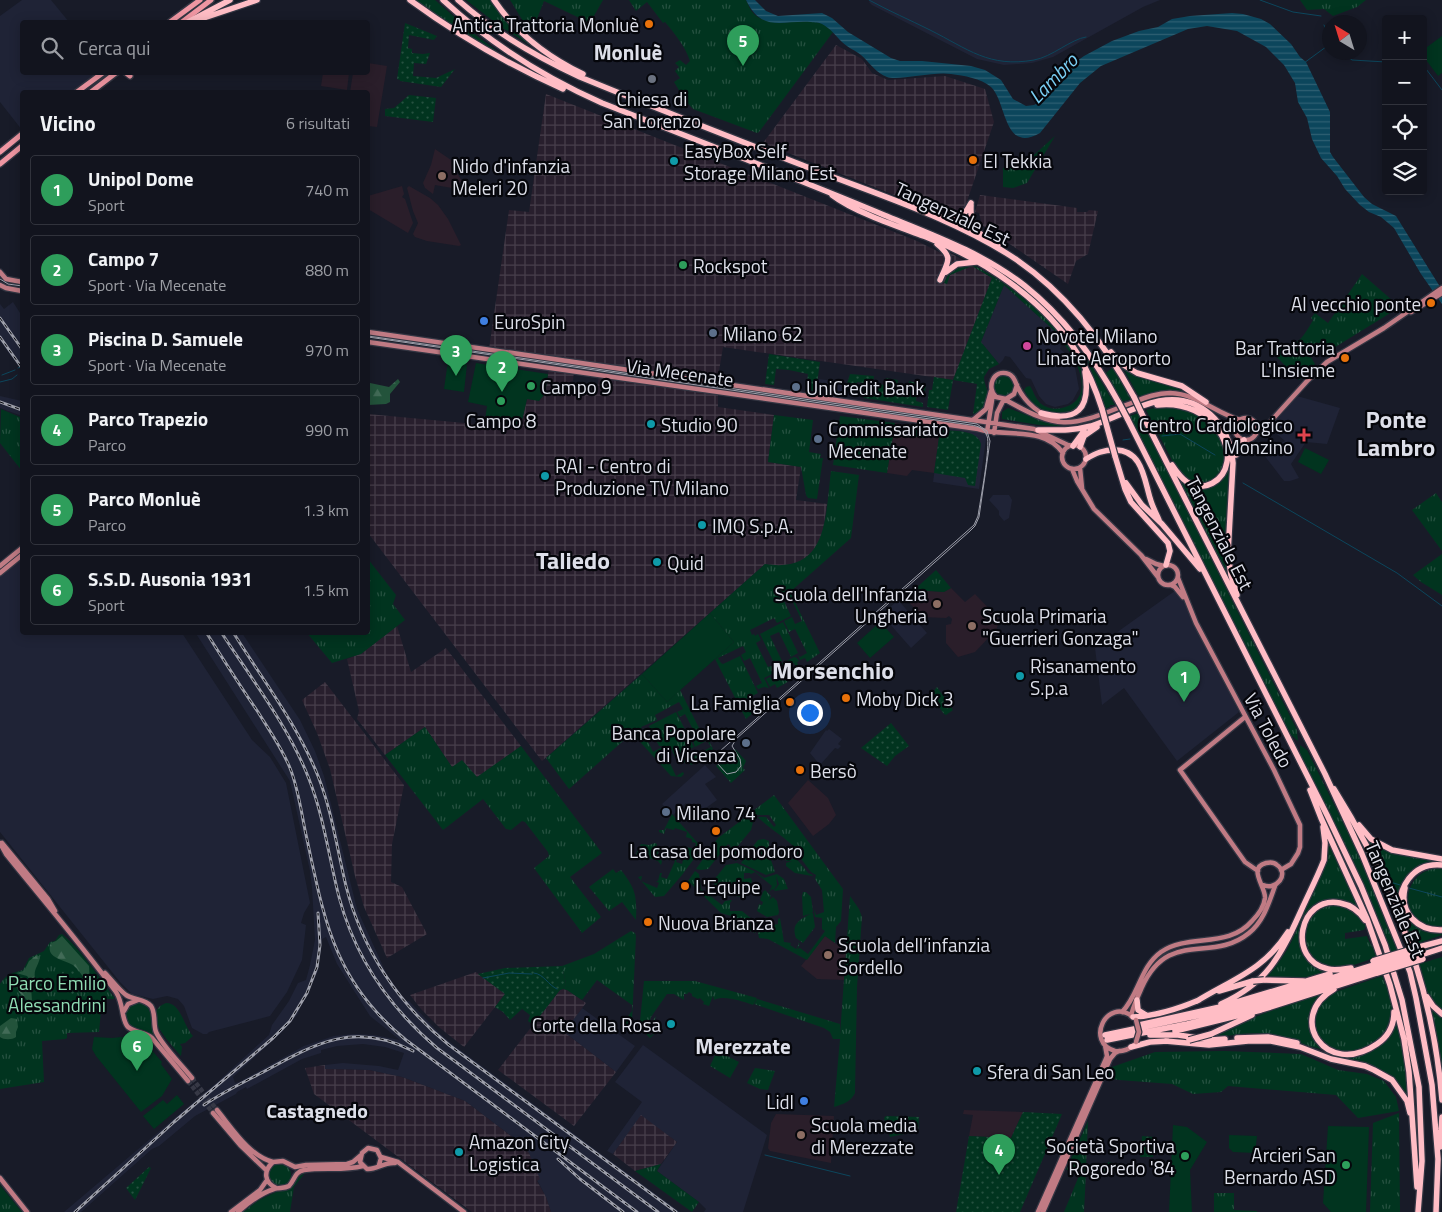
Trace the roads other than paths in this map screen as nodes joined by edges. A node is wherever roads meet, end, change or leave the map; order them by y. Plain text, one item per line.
1 (200, 0) edge
2 (211, 0) edge
3 (230, 0) edge
4 (257, 0) edge
5 (410, 0) edge
6 (443, 0) edge
7 (458, 0) edge
8 (494, 0) edge
9 (499, 0) edge
10 (173, 20) edge
11 (185, 20) edge
12 (192, 20) edge
13 (198, 20) edge
14 (513, 23) junction
15 (100, 75) edge
16 (113, 75) edge
17 (80, 90) edge
18 (94, 90) edge
19 (625, 95) junction
20 (602, 103) junction
21 (20, 136) edge
22 (20, 146) edge
23 (0, 152) edge
24 (0, 164) edge
25 (827, 191) junction
26 (899, 202) junction
27 (933, 240) junction
28 (1017, 260) junction
29 (977, 262) junction
30 (0, 272) edge
31 (20, 282) edge
32 (0, 285) edge
33 (1442, 288) edge
34 (20, 291) edge
35 (1442, 293) edge
36 (1433, 296) junction
37 (1090, 329) junction
38 (370, 332) edge
39 (370, 342) edge
40 (1085, 368) junction
41 (1017, 385) junction
42 (992, 392) junction
43 (1004, 399) junction
44 (1206, 402) junction
45 (1041, 413) junction
46 (1226, 416) junction
47 (973, 420) junction
48 (1240, 420) junction
49 (989, 422) junction
50 (995, 423) junction
51 (1069, 423) junction
52 (1255, 424) junction
53 (1267, 424) junction
54 (1089, 426) junction
55 (1236, 427) junction
56 (1038, 430) junction
57 (987, 432) junction
58 (1256, 432) junction
59 (994, 433) junction
60 (1244, 440) junction
61 (1157, 442) junction
62 (1071, 446) junction
63 (1080, 447) junction
64 (1063, 453) junction
65 (1086, 459) junction
66 (1080, 468) junction
67 (1072, 469) junction
68 (1122, 478) junction
69 (1082, 489) junction
70 (1230, 504) junction
71 (1162, 524) junction
72 (20, 550) edge
73 (1141, 555) junction
74 (20, 557) edge
75 (1165, 565) junction
76 (0, 566) edge
77 (0, 573) edge
78 (1204, 574) junction
79 (1158, 577) junction
80 (1178, 578) junction
81 (1171, 585) junction
82 (1187, 602) junction
83 (1246, 620) junction
84 (1245, 717) junction
85 (1302, 769) junction
86 (1325, 774) junction
87 (1347, 809) junction
88 (1321, 818) junction
89 (0, 842) edge
90 (1442, 858) edge
91 (1442, 865) edge
92 (1281, 870) junction
93 (1258, 871) junction
94 (1410, 877) junction
95 (1263, 885) junction
96 (1275, 886) junction
97 (1301, 911) junction
98 (1403, 926) junction
99 (1442, 930) edge
100 (1373, 934) junction
101 (1442, 941) edge
102 (1442, 948) edge
103 (1421, 951) junction
104 (1442, 952) edge
105 (97, 965) junction
106 (1416, 966) junction
107 (1375, 967) junction
108 (1351, 968) junction
109 (1313, 980) junction
110 (1354, 980) junction
111 (1390, 985) junction
112 (1304, 996) junction
113 (1134, 999) junction
114 (139, 1000) junction
115 (1197, 1001) junction
116 (124, 1011) junction
117 (1204, 1011) junction
118 (1122, 1012) junction
119 (1442, 1014) edge
120 (1146, 1016) junction
121 (1133, 1018) junction
122 (1112, 1034) junction
123 (1150, 1035) junction
124 (1124, 1037) junction
125 (1104, 1039) junction
126 (1165, 1041) junction
127 (1131, 1047) junction
128 (1119, 1051) junction
129 (1340, 1060) junction
130 (1442, 1100) edge
131 (1442, 1117) edge
132 (1413, 1130) junction
133 (360, 1156) junction
134 (381, 1157) junction
135 (1438, 1159) junction
136 (273, 1162) junction
137 (290, 1165) junction
138 (379, 1165) junction
139 (363, 1166) junction
140 (401, 1166) junction
141 (266, 1170) junction
142 (294, 1177) junction
143 (0, 1178) edge
144 (267, 1180) junction
145 (276, 1188) junction
146 (27, 1212) edge
147 (231, 1212) edge
148 (238, 1212) edge
149 (464, 1212) edge
150 (1038, 1212) edge
151 (1043, 1212) edge
152 (1418, 1212) edge
153 (1436, 1212) edge

1 - 10 main road
2 - 11 main road
3 - 12 highway
4 - 13 highway
5 - 20 highway
6 - 20 highway, Tangenziale Est
7 - 19 highway, Tangenziale Est
8 - 14 highway
9 - 14 highway
14 - 19 highway
15 - 17 main road
16 - 18 main road
19 - 26 highway, Tangenziale Est
20 - 25 highway, Tangenziale Est
21 - 23 main road
22 - 24 main road
25 - 27 highway
25 - 78 highway, Tangenziale Est, bridge
26 - 28 highway, Tangenziale Est
26 - 28 highway
27 - 29 highway
27 - 29 highway
28 - 37 highway, Tangenziale Est
29 - 40 highway
30 - 31 street
32 - 34 street
33 - 36 street
35 - 36 street
36 - 53 street
37 - 44 highway
37 - 61 highway, Tangenziale Est, bridge
38 - 47 street, Via Mecenate
39 - 57 street, Via Mecenate
40 - 45 highway
40 - 68 highway, bridge
41 - 42 street
41 - 43 street
41 - 45 street
42 - 43 street
42 - 47 street
42 - 49 street
43 - 50 street
43 - 51 street
44 - 46 street
44 - 51 street
45 - 51 street
46 - 48 street
46 - 55 street
47 - 49 street, Via Mecenate
48 - 52 street
48 - 55 street
49 - 50 street, Via Mecenate
49 - 57 street
50 - 56 street, Via Mecenate
50 - 59 street
52 - 53 street
52 - 58 street
53 - 58 street
54 - 56 highway
54 - 62 highway
54 - 70 highway
55 - 60 street
56 - 62 street, Via Mecenate
57 - 59 street, Via Mecenate
58 - 60 street
59 - 64 street, Via Mecenate
60 - 70 highway
61 - 63 highway
61 - 83 highway, Tangenziale Est
62 - 63 street, Via Mecenate
62 - 64 street
63 - 65 street
64 - 67 street, Via Mecenate
65 - 66 street
65 - 71 highway
66 - 67 street
66 - 69 street
67 - 69 street, Via Mecenate
68 - 71 highway
68 - 75 highway
69 - 73 street
70 - 83 highway
71 - 78 highway
72 - 76 street
73 - 75 street
73 - 79 street
74 - 77 street
75 - 79 street
75 - 80 street
78 - 85 highway, Tangenziale Est
79 - 81 street
80 - 81 street
80 - 82 street
81 - 82 street
82 - 84 street, Via Toledo
83 - 86 highway, Tangenziale Est
84 - 92 street, Via Toledo
84 - 93 street
85 - 88 highway
85 - 152 highway, Tangenziale Est
86 - 87 highway
86 - 135 highway, Tangenziale Est
87 - 90 highway
87 - 98 highway
88 - 97 highway
88 - 100 highway
89 - 105 street
91 - 94 highway
92 - 93 street
92 - 96 street
93 - 95 street
94 - 98 highway
94 - 99 highway
95 - 96 street
95 - 113 street
96 - 113 street
97 - 115 highway
97 - 117 highway
98 - 106 highway
100 - 108 highway
100 - 111 highway
101 - 103 highway
102 - 103 highway
103 - 104 highway
103 - 107 highway, bridge
103 - 107 highway, bridge
105 - 114 street
105 - 116 street
106 - 119 highway
106 - 130 highway
107 - 108 highway
107 - 110 highway
107 - 122 highway
107 - 124 highway
108 - 109 highway
109 - 115 highway, bridge
109 - 117 highway
110 - 111 highway
110 - 112 highway
111 - 132 highway
112 - 123 highway
112 - 126 highway, bridge
113 - 118 street
113 - 120 highway
113 - 121 street
114 - 116 street
114 - 116 street
115 - 120 highway
117 - 122 highway
118 - 121 street
118 - 125 street
120 - 121 highway
121 - 127 street, bridge
122 - 125 highway
123 - 124 highway
123 - 129 highway
124 - 125 highway
125 - 128 street
125 - 150 street
126 - 127 highway
126 - 129 highway
127 - 128 street
128 - 151 street
129 - 132 highway
131 - 135 highway
132 - 152 highway
133 - 134 street
133 - 137 street
133 - 139 street
134 - 138 street
134 - 140 street
135 - 153 highway, Tangenziale Est
136 - 137 street
136 - 141 street
136 - 141 street
137 - 142 street
138 - 139 street
138 - 140 street
139 - 142 street
140 - 149 street
141 - 144 street
142 - 145 street
143 - 146 street
144 - 145 street
144 - 147 street
145 - 148 street

